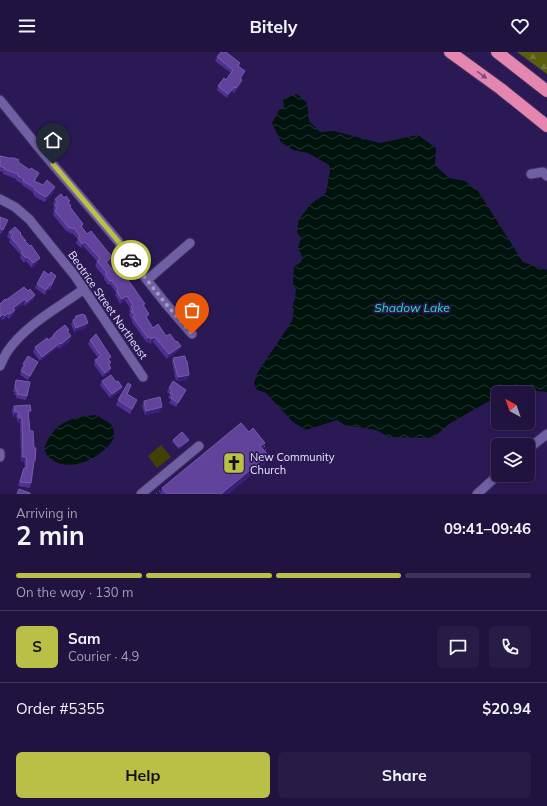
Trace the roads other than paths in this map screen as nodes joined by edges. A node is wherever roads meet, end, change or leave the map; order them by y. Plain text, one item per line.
1 (450, 52) edge
2 (497, 52) edge
3 (547, 91) edge
4 (0, 100) edge
5 (547, 126) edge
6 (530, 174) dead end
7 (547, 176) edge
8 (0, 199) edge
9 (190, 243) dead end
10 (147, 280) junction
11 (84, 289) junction
12 (192, 334) dead end
13 (0, 366) edge
14 (143, 377) dead end
15 (547, 434) edge
16 (535, 443) edge
17 (199, 446) dead end
18 (0, 453) edge
19 (0, 457) edge
20 (491, 481) edge
21 (141, 494) edge
22 (476, 494) edge

1 -> 5 highway
2 - 3 highway
4 - 10 street
6 - 7 street
8 - 11 street, Beatrice Street Northeast
9 - 10 street
10 - 12 street
11 - 13 street
11 - 14 street, Beatrice Street Northeast
15 - 16 street
17 - 21 street
18 - 19 street
20 - 22 street

